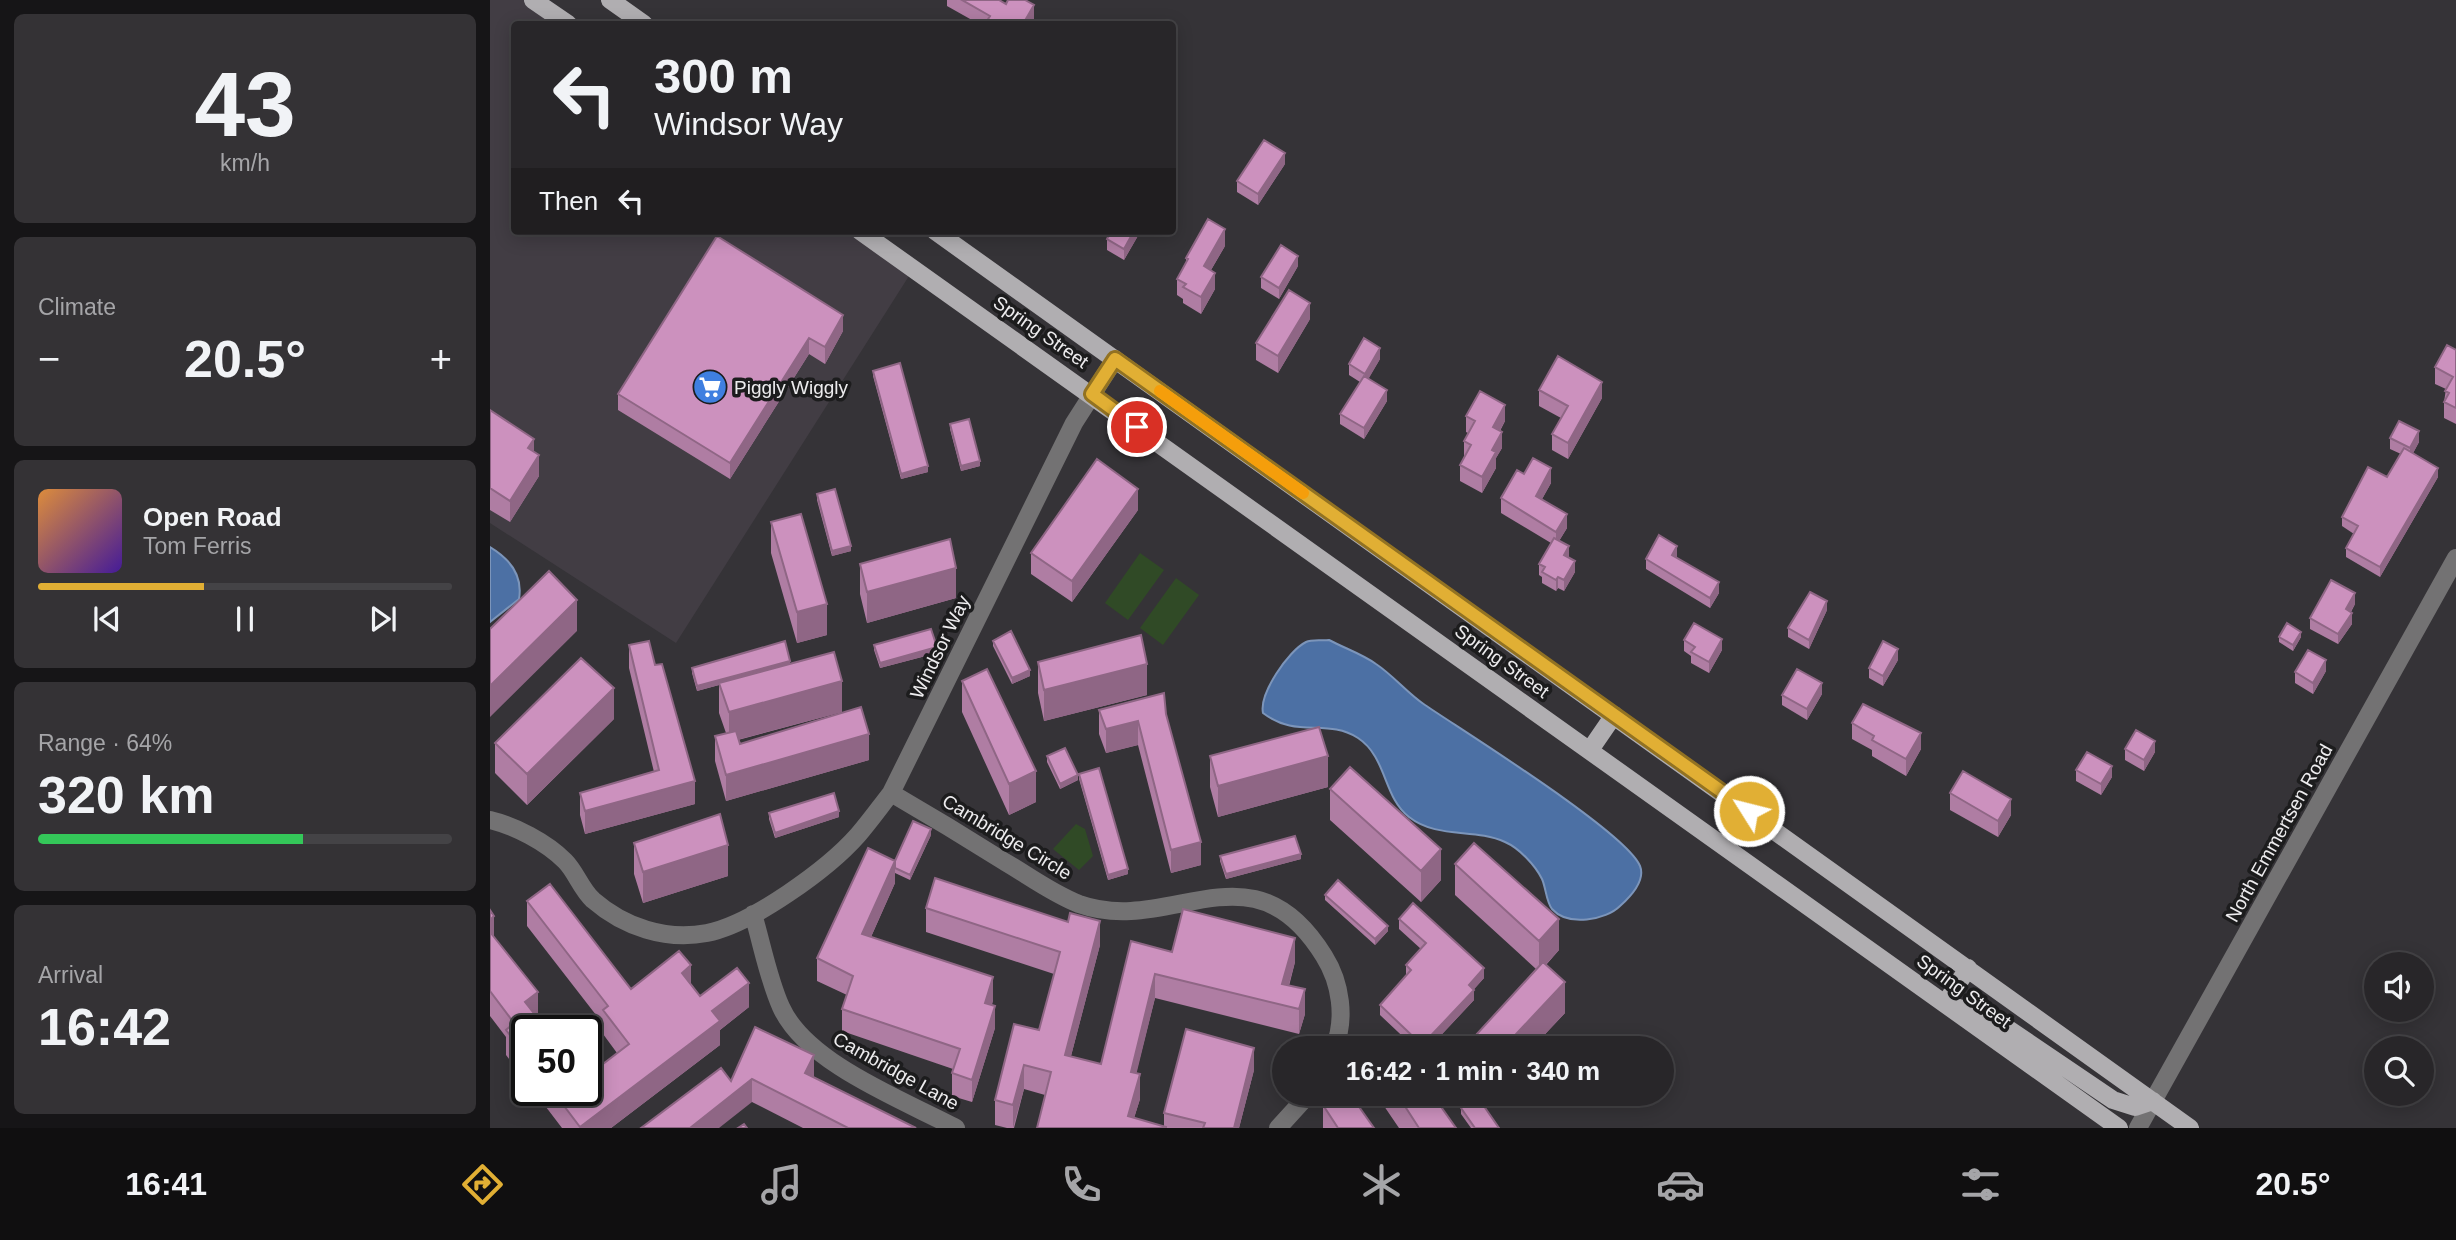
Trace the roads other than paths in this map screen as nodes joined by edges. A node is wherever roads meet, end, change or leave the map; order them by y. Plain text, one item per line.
1 (533, 0) edge
2 (610, 0) edge
3 (564, 21) edge
4 (640, 21) edge
5 (866, 235) edge
6 (941, 235) edge
7 (1115, 359) junction
8 (1092, 394) junction
9 (2456, 558) edge
10 (1614, 715) junction
11 (1590, 750) junction
12 (891, 793) junction
13 (490, 820) edge
14 (753, 914) junction
15 (1968, 968) junction
16 (1945, 1004) junction
17 (1336, 1036) edge
18 (2153, 1101) junction
19 (1298, 1106) edge
20 (956, 1128) edge
21 (1278, 1128) edge
22 (2119, 1128) edge
23 (2138, 1128) edge
24 (2190, 1128) edge

1 - 3 main road
2 - 4 main road
5 - 8 main road, Spring Street
6 - 7 main road, Spring Street
7 - 8 street, Windsor Way
7 - 10 main road, Spring Street
8 - 11 main road, Spring Street
8 - 12 street, Windsor Way
9 - 18 street, North Emmertsen Road
10 - 11 main road
10 - 15 main road, Spring Street
11 - 16 main road, Spring Street
12 - 14 street, Windsor Way
12 - 17 street, Cambridge Circle
13 - 14 street
14 - 20 street, Cambridge Lane
15 - 16 main road
15 - 18 main road, Spring Street
16 - 18 main road
16 - 22 main road, Spring Street
18 - 23 street, North Emmertsen Road
18 - 24 main road, Spring Street
19 - 21 street

